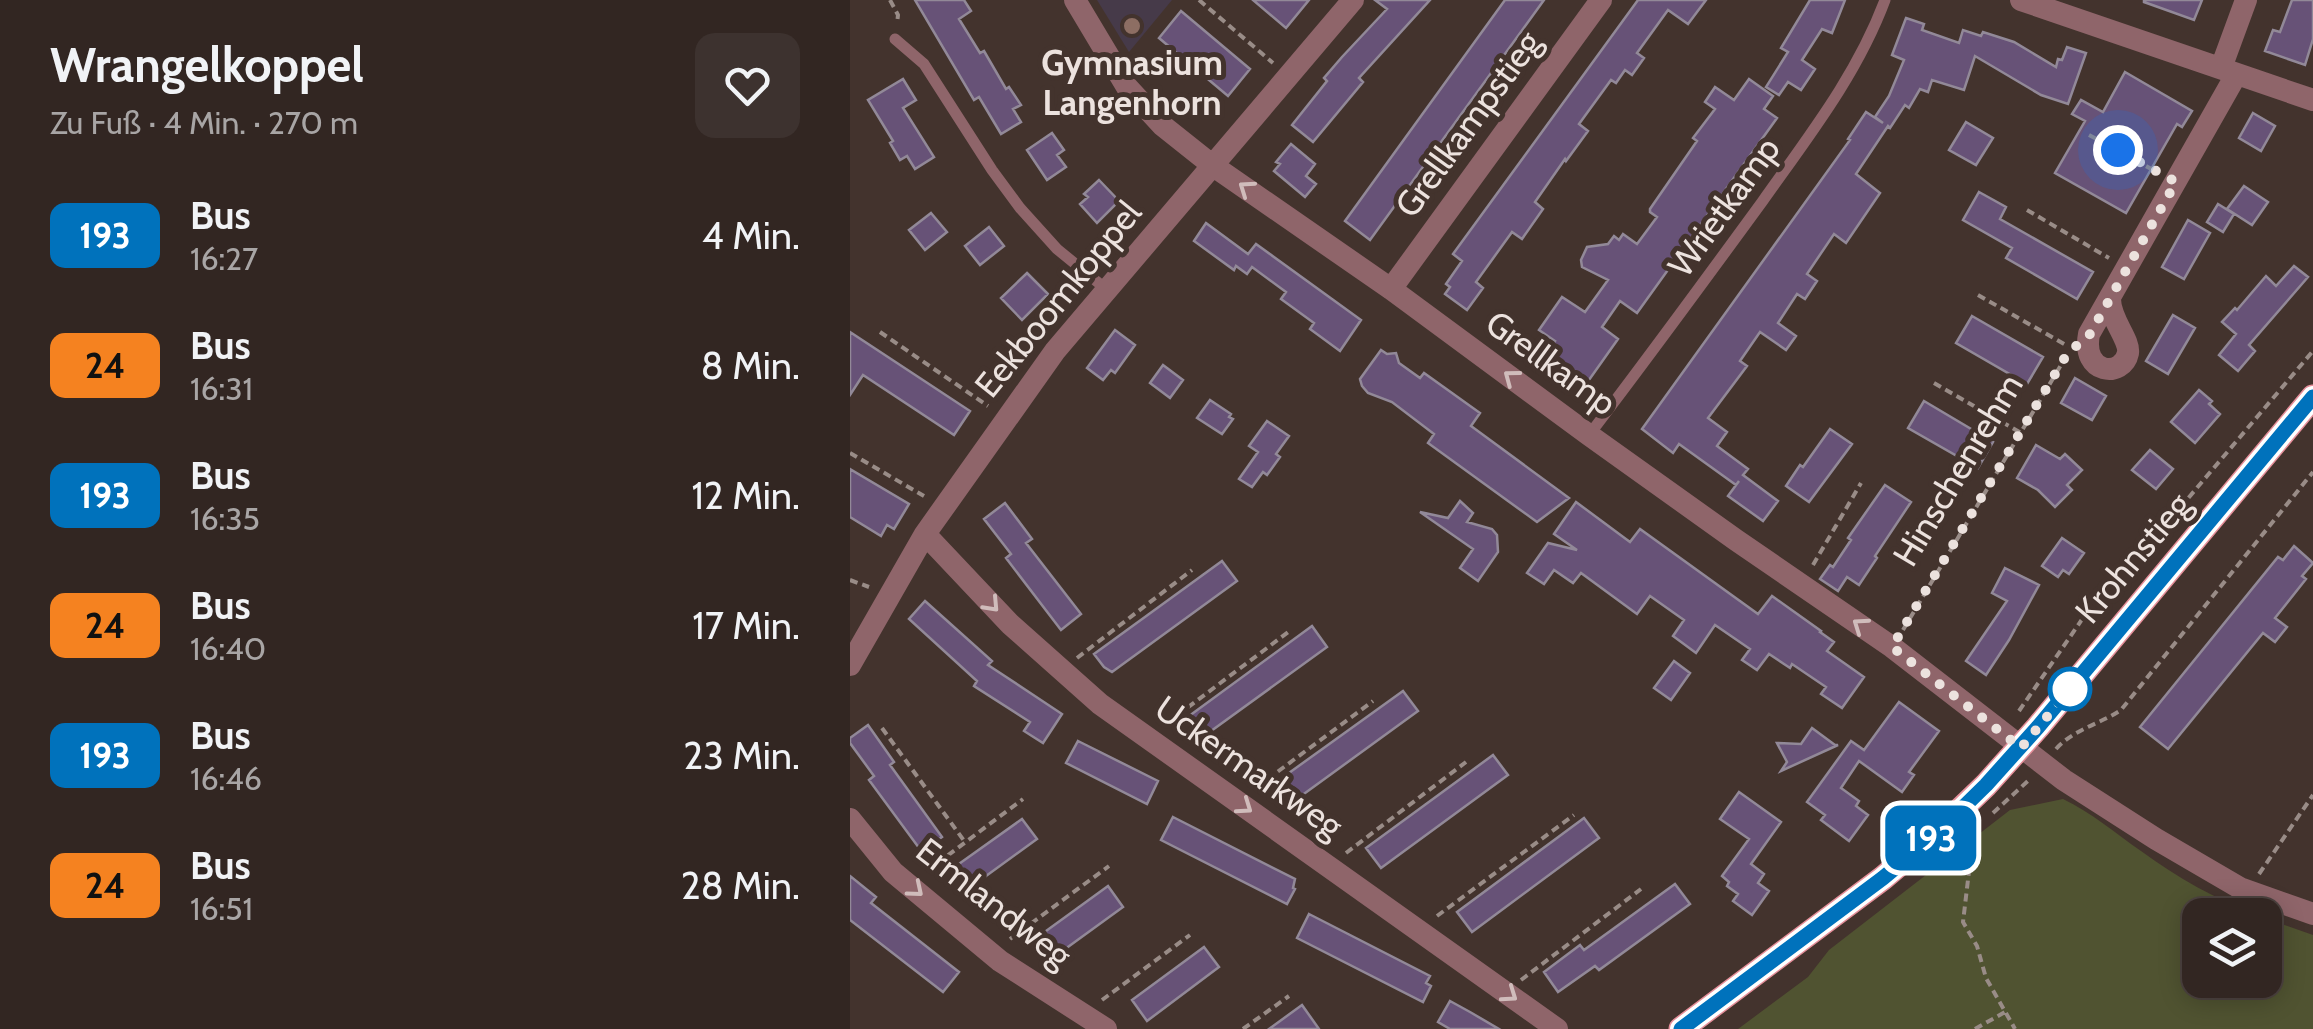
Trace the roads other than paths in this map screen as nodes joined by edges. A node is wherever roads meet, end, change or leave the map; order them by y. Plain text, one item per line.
1 (1075, 0) edge
2 (1353, 0) edge
3 (1601, 0) edge
4 (1885, 0) edge
5 (2021, 0) edge
6 (2246, 0) edge
7 (895, 39) road end
8 (2229, 71) junction
9 (2313, 100) edge
10 (1212, 165) junction
11 (1106, 289) junction
12 (1391, 289) junction
13 (2110, 299) dead end
14 (2313, 396) edge
15 (1589, 435) junction
16 (925, 534) junction
17 (850, 665) edge
18 (2021, 748) junction
19 (850, 819) edge
20 (2313, 914) edge
21 (1106, 1029) edge
22 (1557, 1029) edge
23 (1681, 1029) edge

1 - 10 street, Grellkamp
2 - 10 street, Eekboomkoppel
3 - 12 street, Grellkampstieg
4 - 15 lane, Wrietkamp
5 - 8 street
6 - 8 street
7 - 11 lane
8 - 9 street
8 - 13 street
10 - 11 street, Eekboomkoppel
12 -> 10 street, Grellkamp
11 - 16 street, Eekboomkoppel
15 -> 12 street, Grellkamp
14 - 18 main road, Krohnstieg
18 -> 15 street, Grellkamp
16 - 17 street, Eekboomkoppel
16 -> 22 street, Uckermarkweg
18 - 20 street, Grellkamp
18 - 23 main road, Krohnstieg
19 -> 21 street, Ermlandweg

